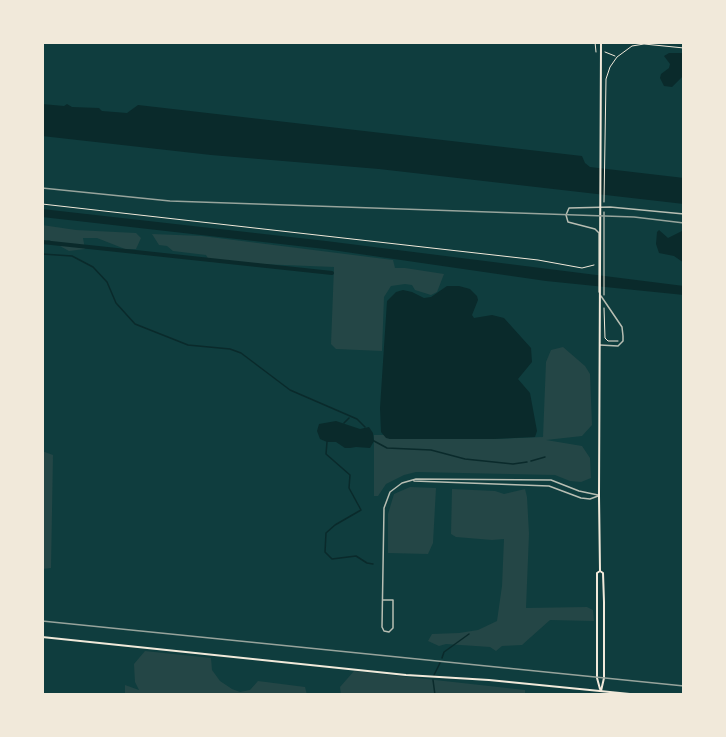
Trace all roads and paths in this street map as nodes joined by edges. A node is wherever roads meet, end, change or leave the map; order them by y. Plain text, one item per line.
1 (595, 42) edge
2 (601, 42) edge
3 (683, 48) edge
4 (596, 52) dead end
5 (606, 52) dead end
6 (617, 57) junction
7 (42, 204) edge
8 (684, 214) edge
9 (598, 263) junction
10 (623, 336) junction
11 (599, 345) junction
12 (411, 481) junction
13 (599, 496) junction
14 (600, 571) junction
15 (383, 600) junction
16 (42, 637) edge
17 (601, 692) junction
18 (640, 695) edge

1 - 4 path
2 - 11 main road
3 - 6 path
5 - 6 path
6 - 10 path
7 - 9 path
8 - 9 street
9 - 10 street
10 - 11 street
11 - 13 main road
12 - 13 street
12 - 13 street
12 - 15 street
13 - 14 main road
14 - 17 main road
14 - 17 main road
15 - 15 street
16 - 17 main road
17 - 18 main road

